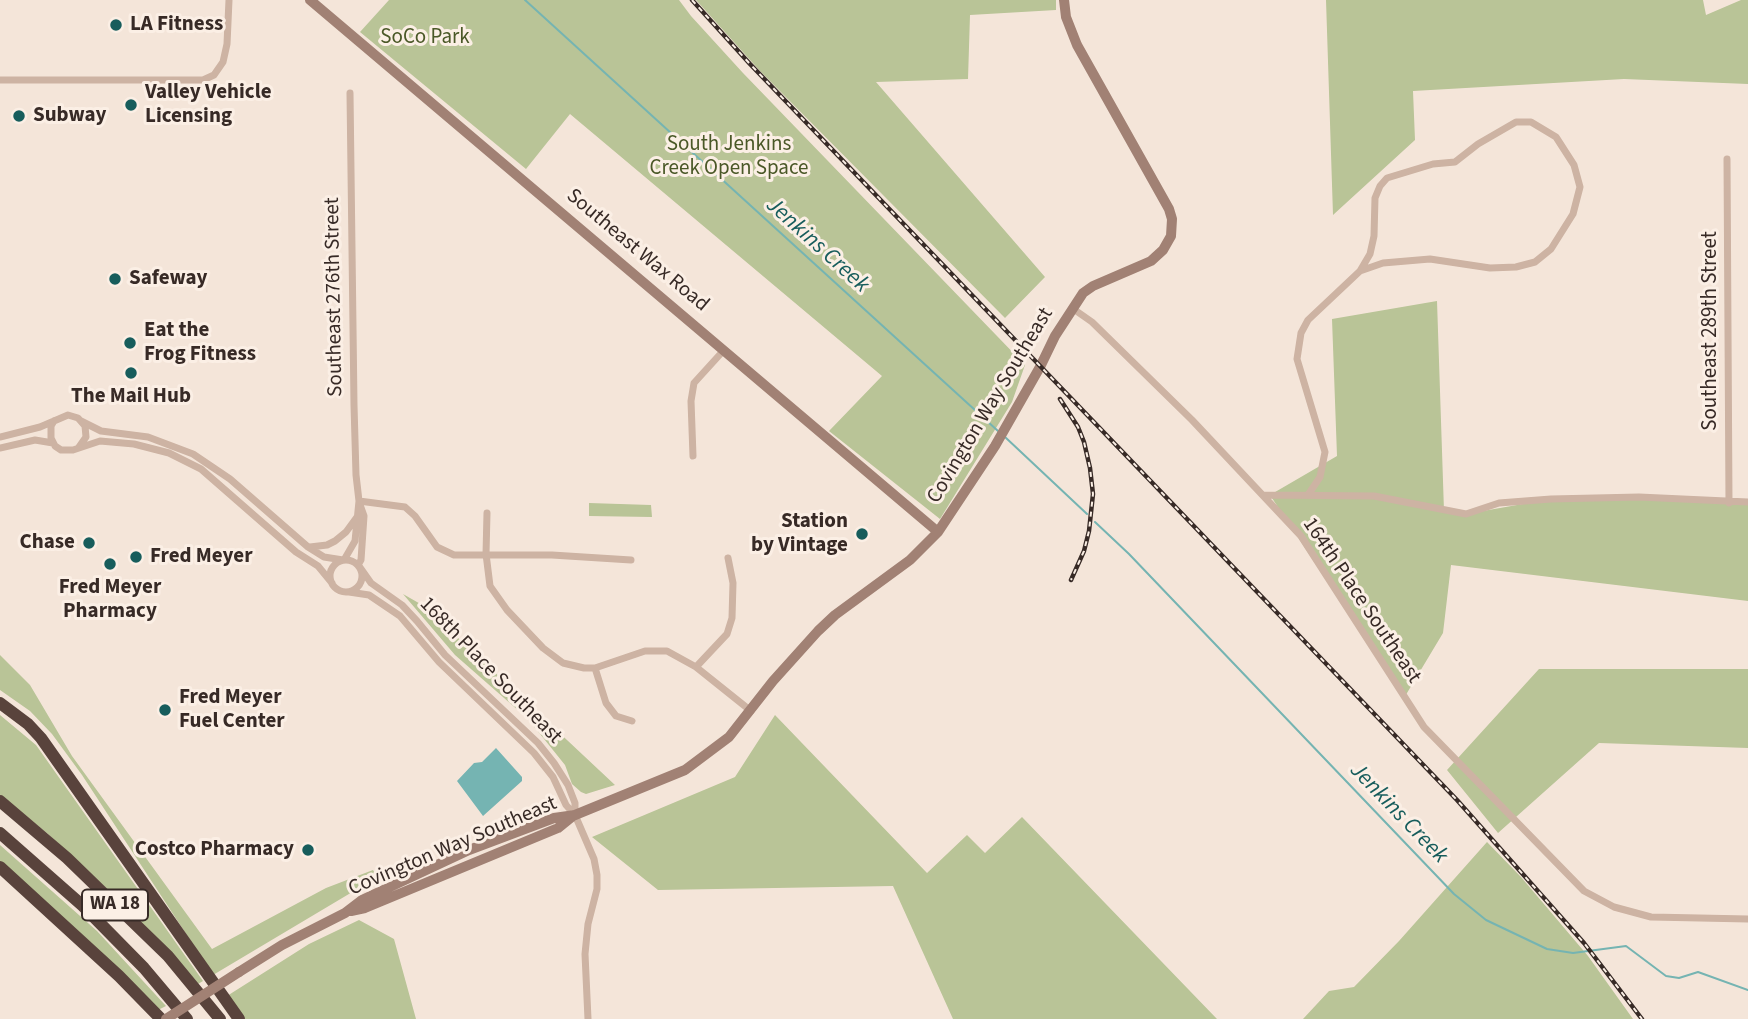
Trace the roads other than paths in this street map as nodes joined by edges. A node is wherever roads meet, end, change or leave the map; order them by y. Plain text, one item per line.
1 (229, 0) edge
2 (310, 0) edge
3 (1064, 0) edge
4 (0, 80) edge
5 (351, 93) dead end
6 (1727, 159) dead end
7 (1360, 271) junction
8 (1072, 308) junction
9 (724, 350) junction
10 (54, 421) junction
11 (82, 421) junction
12 (0, 437) edge
13 (53, 443) junction
14 (78, 447) junction
15 (0, 448) edge
16 (693, 456) dead end
17 (1264, 495) junction
18 (1308, 495) junction
19 (359, 501) junction
20 (1748, 502) edge
21 (1729, 503) junction
22 (488, 513) dead end
23 (357, 517) junction
24 (938, 532) junction
25 (308, 547) junction
26 (486, 554) junction
27 (728, 558) dead end
28 (344, 560) junction
29 (631, 560) dead end
30 (359, 566) junction
31 (332, 583) junction
32 (349, 592) junction
33 (696, 667) junction
34 (595, 668) junction
35 (0, 703) edge
36 (751, 711) junction
37 (632, 721) dead end
38 (0, 801) edge
39 (575, 815) junction
40 (0, 834) edge
41 (469, 850) junction
42 (0, 867) edge
43 (431, 880) junction
44 (345, 913) junction
45 (1748, 919) edge
46 (164, 1019) edge
47 (187, 1019) edge
48 (220, 1019) edge
49 (239, 1019) edge
50 (588, 1019) edge

1 - 4 street
2 - 9 street, Southeast Wax Road
3 - 8 street, Covington Way Southeast
5 - 19 street, Southeast 276th Street
6 - 21 street, Southeast 289th Street
7 - 7 street
7 - 18 street
8 - 17 street, 164th Place Southeast
8 - 24 street, Covington Way Southeast
9 - 16 street
9 - 24 street, Southeast Wax Road
10 - 11 street
10 - 12 street
10 - 13 street
11 - 14 street
11 - 25 street
13 - 14 street
13 - 15 street
14 - 31 street
17 - 18 street
17 - 45 street, 164th Place Southeast
18 - 21 street
19 - 23 street, Southeast 276th Street
19 - 26 street
19 - 30 street, Southeast 276th Street
20 - 21 street
22 - 26 street
23 - 25 street
23 - 28 street, Southeast 276th Street
24 - 36 street, Covington Way Southeast
25 - 28 street
26 - 29 street
26 - 34 street
27 - 33 street
28 - 30 street
28 - 31 street
30 - 32 street
30 - 39 street, 168th Place Southeast
31 - 32 street
32 - 39 street, 168th Place Southeast
33 - 34 street
33 - 36 street
34 - 37 street
35 - 49 highway
36 - 39 street, Covington Way Southeast
38 - 48 highway, WA 18
39 - 41 street, Covington Way Southeast
39 - 43 street, Covington Way Southeast
39 - 50 street, 168th Place Southeast
40 - 47 highway, WA 18
41 - 43 street
41 - 44 street, Covington Way Southeast
42 - 46 highway
43 - 44 street, Covington Way Southeast
44 - 46 street, Covington Way Southeast, bridge

